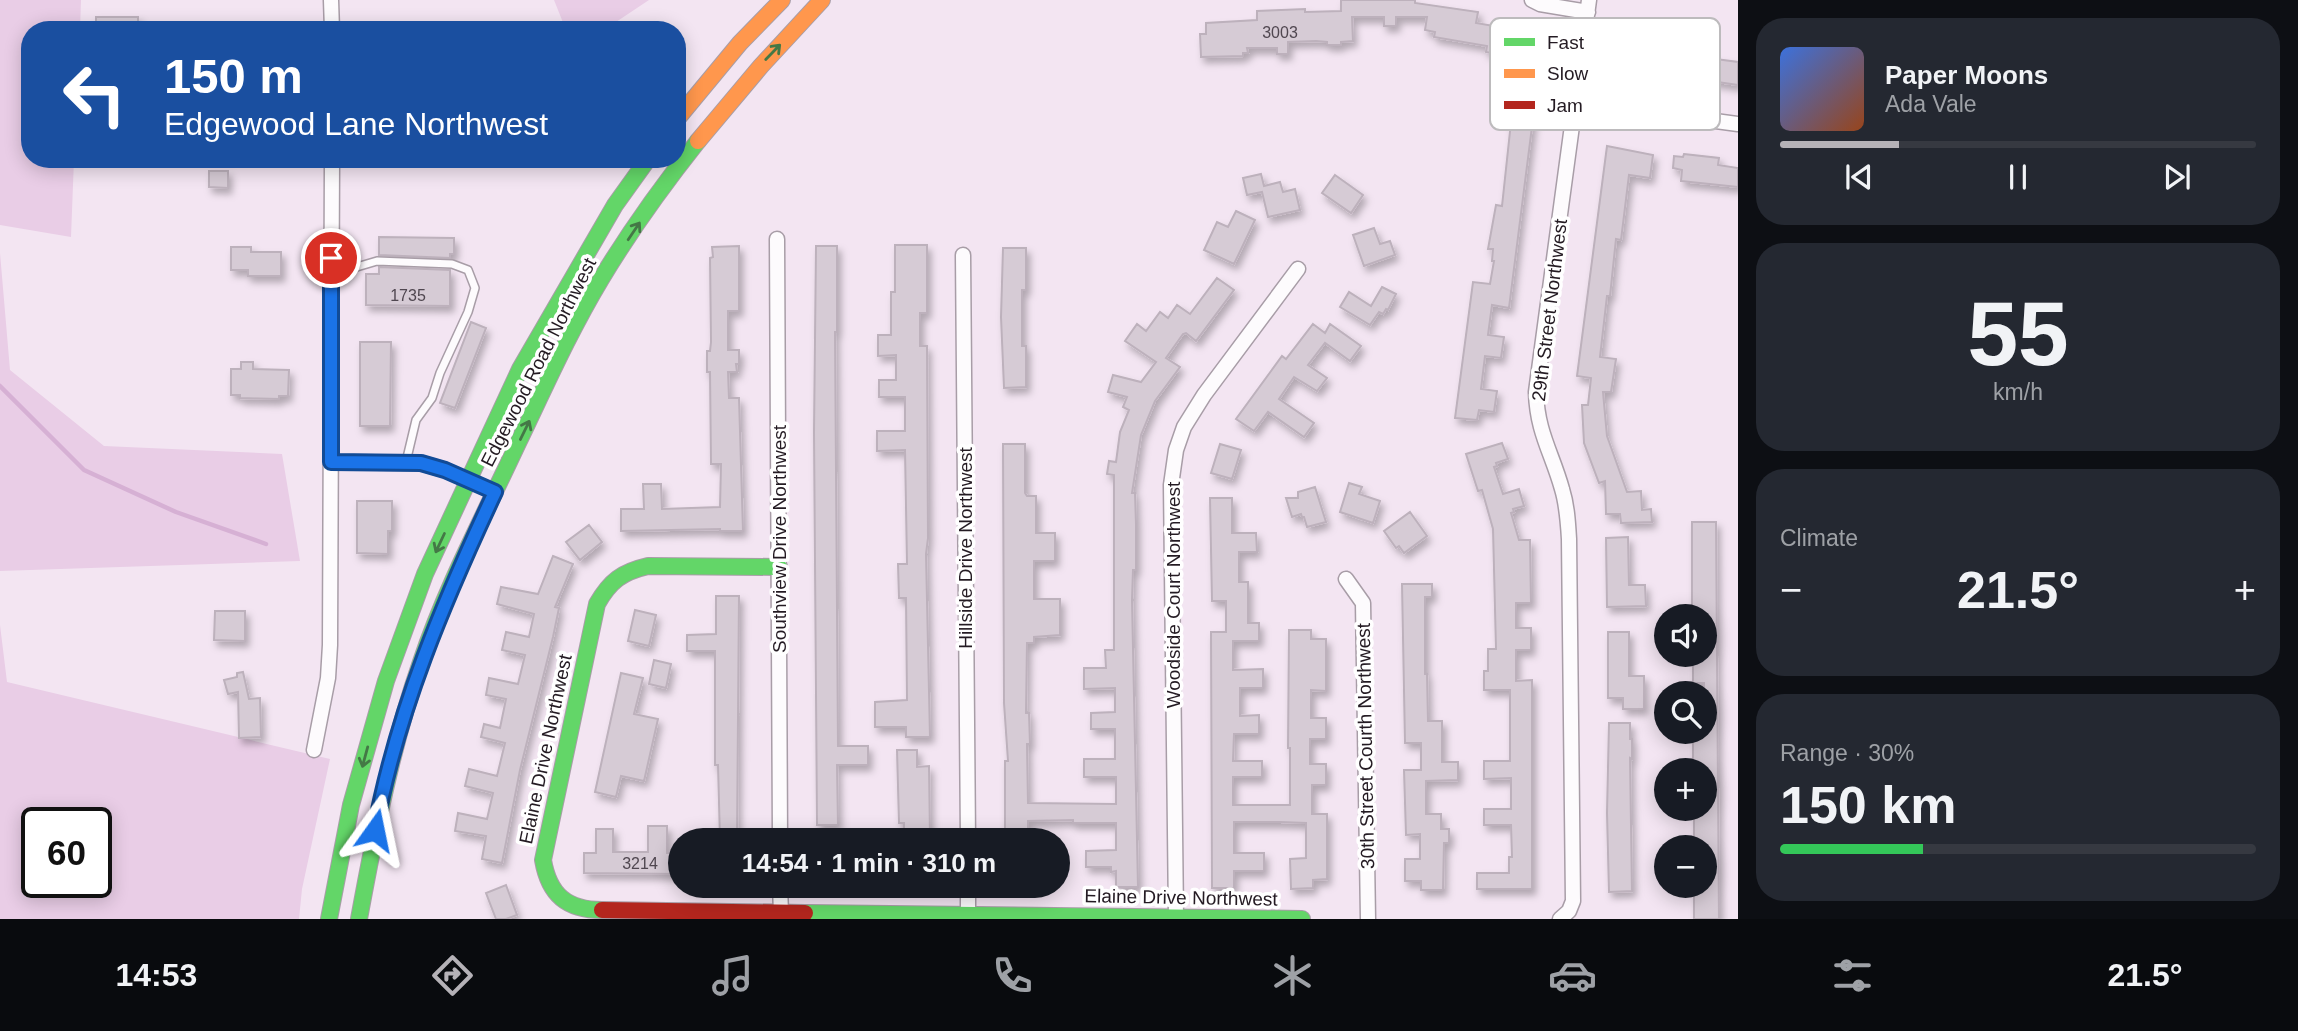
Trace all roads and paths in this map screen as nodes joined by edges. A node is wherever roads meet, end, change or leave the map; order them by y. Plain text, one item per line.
1 (331, 0) edge
2 (782, 0) edge
3 (822, 0) edge
4 (1532, 0) edge
5 (1589, 6) edge
6 (332, 21) edge
7 (686, 108) edge
8 (1720, 122) edge
9 (1738, 124) edge
10 (1572, 130) edge
11 (686, 154) edge
12 (332, 168) edge
13 (642, 168) edge
14 (676, 168) edge
15 (777, 239) dead end
16 (963, 255) dead end
17 (1298, 269) dead end
18 (331, 272) junction
19 (331, 462) junction
20 (406, 463) junction
21 (469, 481) junction
22 (495, 492) junction
23 (779, 566) junction
24 (1346, 579) dead end
25 (314, 750) dead end
26 (780, 828) edge
27 (968, 828) edge
28 (780, 898) edge
29 (968, 898) edge
30 (781, 913) junction
31 (1564, 915) edge
32 (968, 917) edge
33 (1176, 917) edge
34 (329, 919) edge
35 (359, 919) edge
36 (1270, 919) edge
37 (1302, 919) edge
38 (1367, 919) edge

1 - 6 street
2 - 7 main road
11 -> 3 main road, Edgewood Road Northwest
4 - 5 street
8 - 9 street
10 - 31 street, 29th Street Northwest
12 - 18 street
13 - 21 main road, Edgewood Road Northwest
22 -> 14 main road, Edgewood Road Northwest
15 - 23 street, Southview Drive Northwest
16 - 27 street, Hillside Drive Northwest
17 - 33 street, Woodside Court Northwest
18 - 19 street
18 - 20 lane
19 - 20 street
19 - 25 street
20 - 21 street
21 - 22 street
21 -> 34 main road, Edgewood Road Northwest
22 - 35 main road, Edgewood Road Northwest
23 - 26 street, Southview Drive Northwest
23 - 30 main road, Elaine Drive Northwest
24 - 38 street, 30th Street Courth Northwest
28 - 30 street
29 - 32 street
30 - 32 main road, Elaine Drive Northwest
32 - 33 main road, Elaine Drive Northwest
33 - 36 main road, Elaine Drive Northwest
36 - 37 main road, Elaine Drive Northwest

